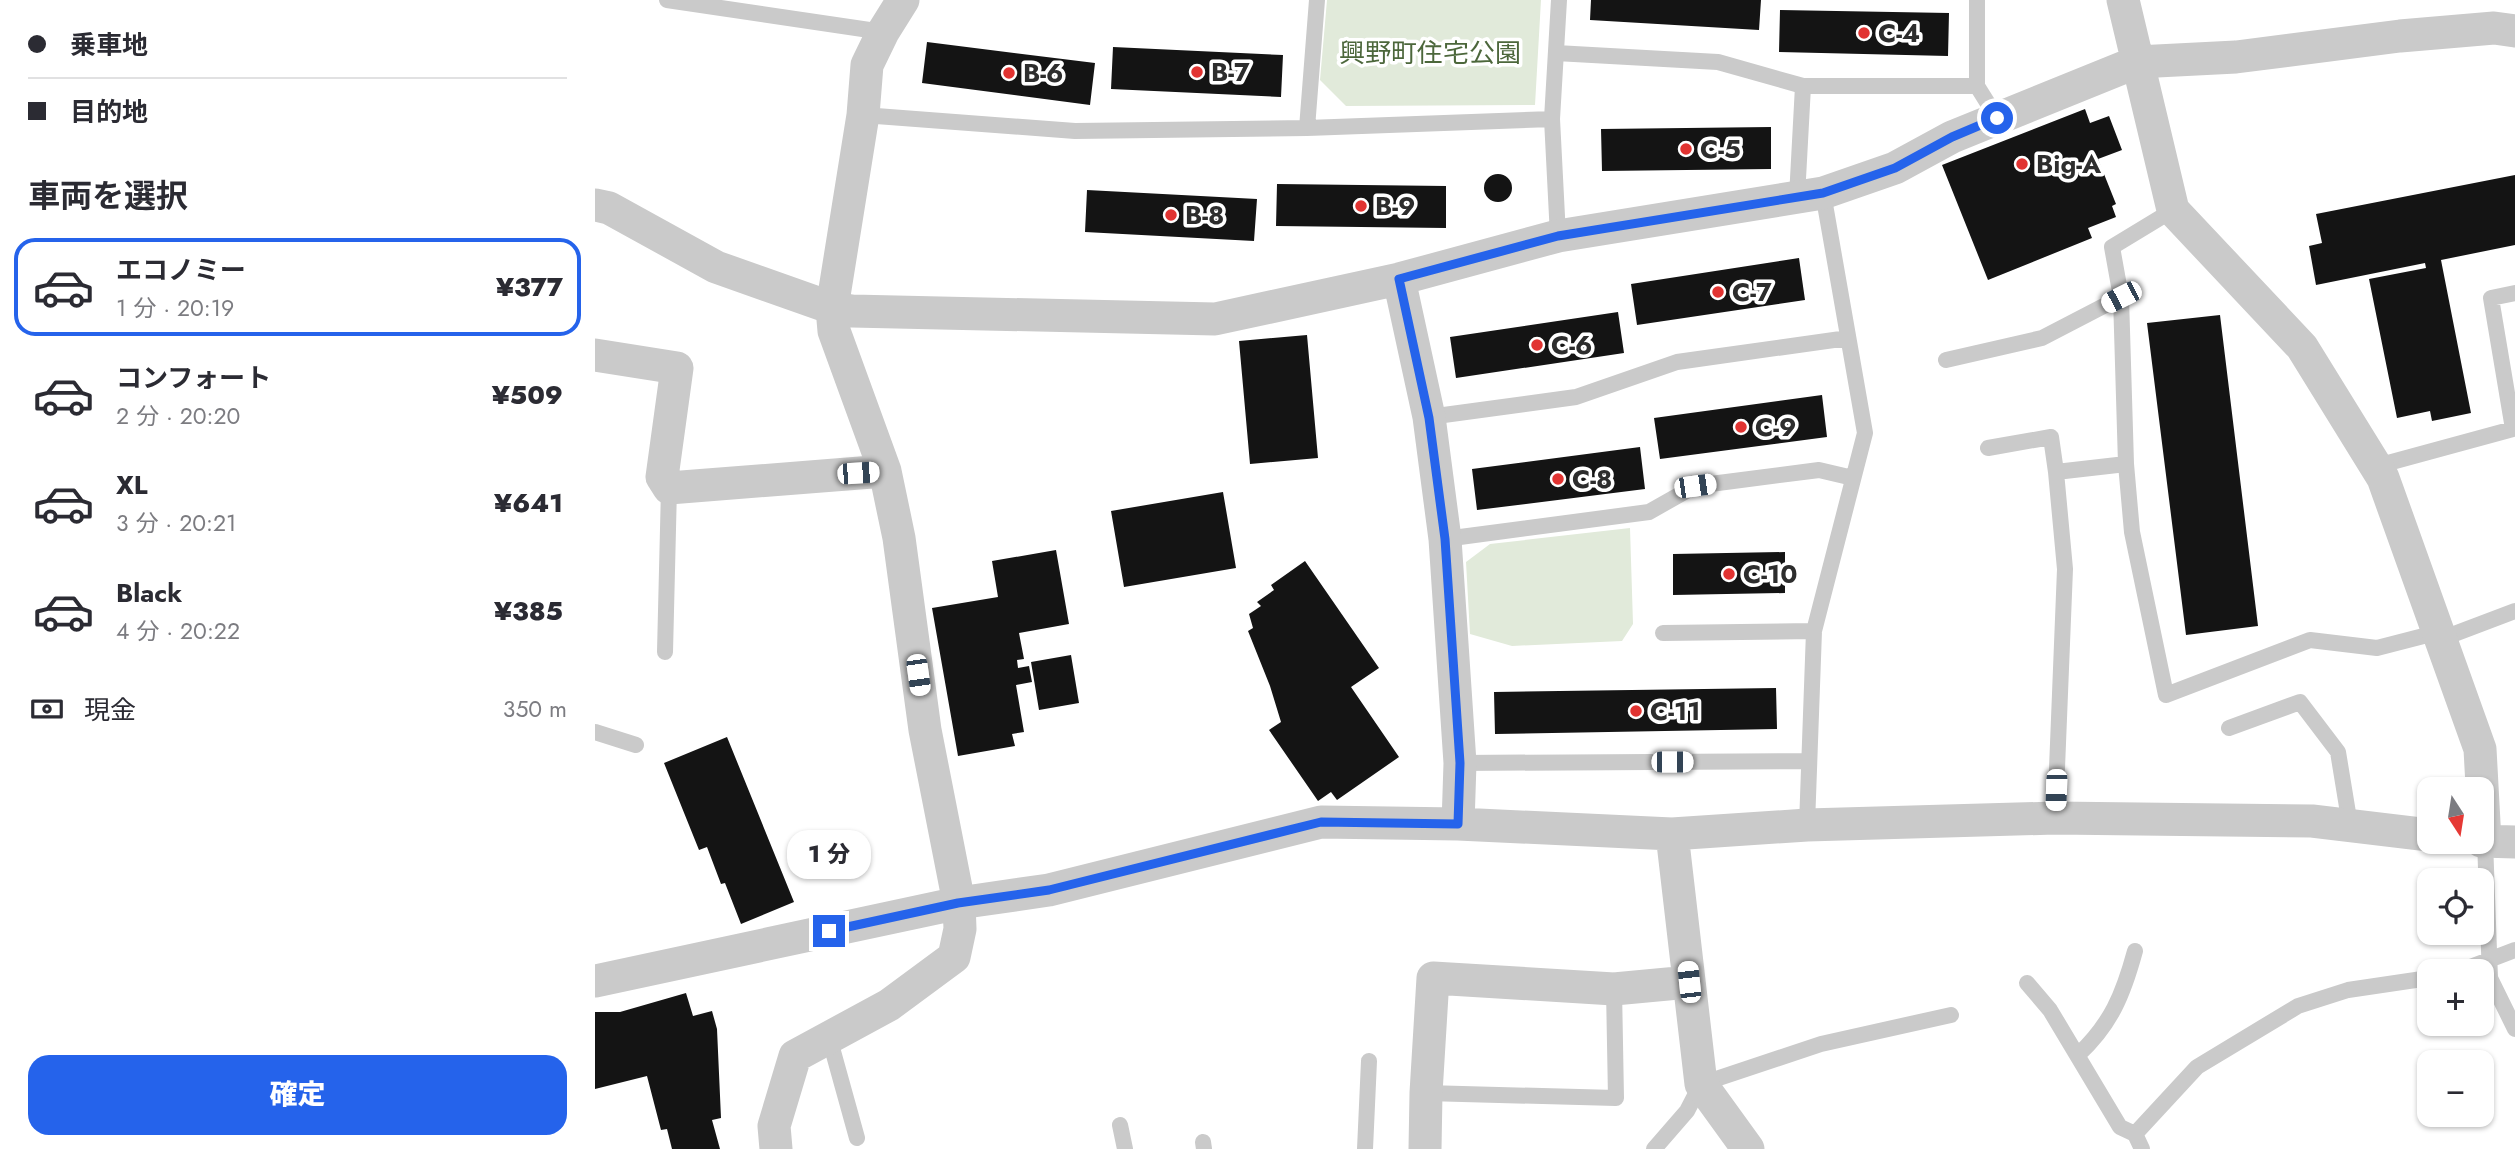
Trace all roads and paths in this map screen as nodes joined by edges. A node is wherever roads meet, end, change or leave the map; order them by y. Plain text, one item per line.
1 (667, 0) edge
2 (903, 0) edge
3 (1317, 0) edge
4 (1559, 0) edge
5 (1977, 0) edge
6 (2123, 0) edge
7 (2515, 31) edge
8 (883, 32) junction
9 (1556, 53) junction
10 (2137, 62) junction
11 (1803, 86) junction
12 (1977, 86) junction
13 (863, 115) junction
14 (1997, 118) junction
15 (1552, 119) junction
16 (1307, 128) junction
17 (1810, 195) junction
18 (595, 205) edge
19 (2173, 210) junction
20 (1558, 236) junction
21 (1399, 279) junction
22 (2515, 293) edge
23 (2121, 297) junction
24 (832, 309) junction
25 (1848, 338) junction
26 (595, 355) edge
27 (1946, 360) dead end
28 (1429, 418) junction
29 (1988, 448) dead end
30 (2126, 464) junction
31 (2377, 466) junction
32 (885, 471) junction
33 (2056, 472) junction
34 (1853, 478) junction
35 (669, 488) junction
36 (1445, 539) junction
37 (2515, 611) edge
38 (1814, 631) junction
39 (1663, 633) dead end
40 (2440, 636) junction
41 (665, 652) dead end
42 (2229, 728) dead end
43 (595, 732) edge
44 (636, 745) dead end
45 (1809, 761) junction
46 (1460, 763) junction
47 (2484, 777) edge
48 (2055, 818) junction
49 (1458, 824) junction
50 (1807, 825) junction
51 (2350, 825) junction
52 (2417, 833) edge
53 (1672, 834) junction
54 (2493, 854) edge
55 (958, 903) junction
56 (2515, 950) edge
57 (2135, 951) dead end
58 (2489, 959) edge
59 (2494, 959) edge
60 (2417, 980) edge
61 (595, 981) edge
62 (1689, 982) junction
63 (2027, 983) dead end
64 (2494, 986) edge
65 (1614, 989) junction
66 (1951, 1015) dead end
67 (2515, 1029) edge
68 (829, 1037) junction
69 (2078, 1055) junction
70 (1369, 1061) dead end
71 (1701, 1084) junction
72 (1426, 1094) junction
73 (1120, 1125) dead end
74 (857, 1138) dead end
75 (2138, 1142) edge
76 (776, 1149) edge
77 (1125, 1149) edge
78 (1365, 1149) edge
79 (1425, 1149) edge
80 (1654, 1149) edge
81 (1748, 1149) edge

1 - 8 lane
2 - 8 street
3 - 16 lane
4 - 9 lane
5 - 12 lane
6 - 10 street
7 - 10 street
8 - 13 street
9 - 11 lane
9 - 15 lane
10 - 14 street
10 - 19 street
11 - 12 lane
11 - 17 lane
12 - 14 lane
13 - 16 lane
13 - 24 street
14 - 17 street
15 - 16 lane
15 - 20 lane
17 - 20 street
17 - 25 lane
18 - 24 street
19 - 23 lane
19 - 31 street
20 - 21 street
21 - 24 street
21 - 28 street
22 - 31 lane
23 - 27 lane
23 - 30 lane
24 - 32 street
25 - 28 lane
25 - 34 lane
26 - 35 street
28 - 36 street
29 - 33 lane
30 - 33 lane
30 - 40 lane
31 - 40 street
32 - 35 street
32 - 55 street
33 - 48 lane
34 - 36 lane
34 - 38 lane
35 - 41 lane
36 - 46 street
37 - 40 lane
38 - 39 lane
38 - 45 lane
40 - 47 street
42 - 51 lane
43 - 44 lane
45 - 46 lane
45 - 50 lane
46 - 49 street
48 - 50 street
48 - 51 street
49 - 53 street
49 - 55 street
50 - 53 street
51 - 52 street
53 - 62 street
54 - 58 lane
55 - 61 street
55 - 68 street
56 - 59 lane
57 - 69 lane
60 - 75 lane
62 - 65 street
62 - 71 street
63 - 69 lane
64 - 67 lane
65 - 72 street
65 - 72 lane
66 - 71 lane
68 - 74 lane
68 - 76 street
69 - 75 lane
70 - 78 lane
71 - 80 lane
71 - 81 street
72 - 79 street
73 - 77 lane

